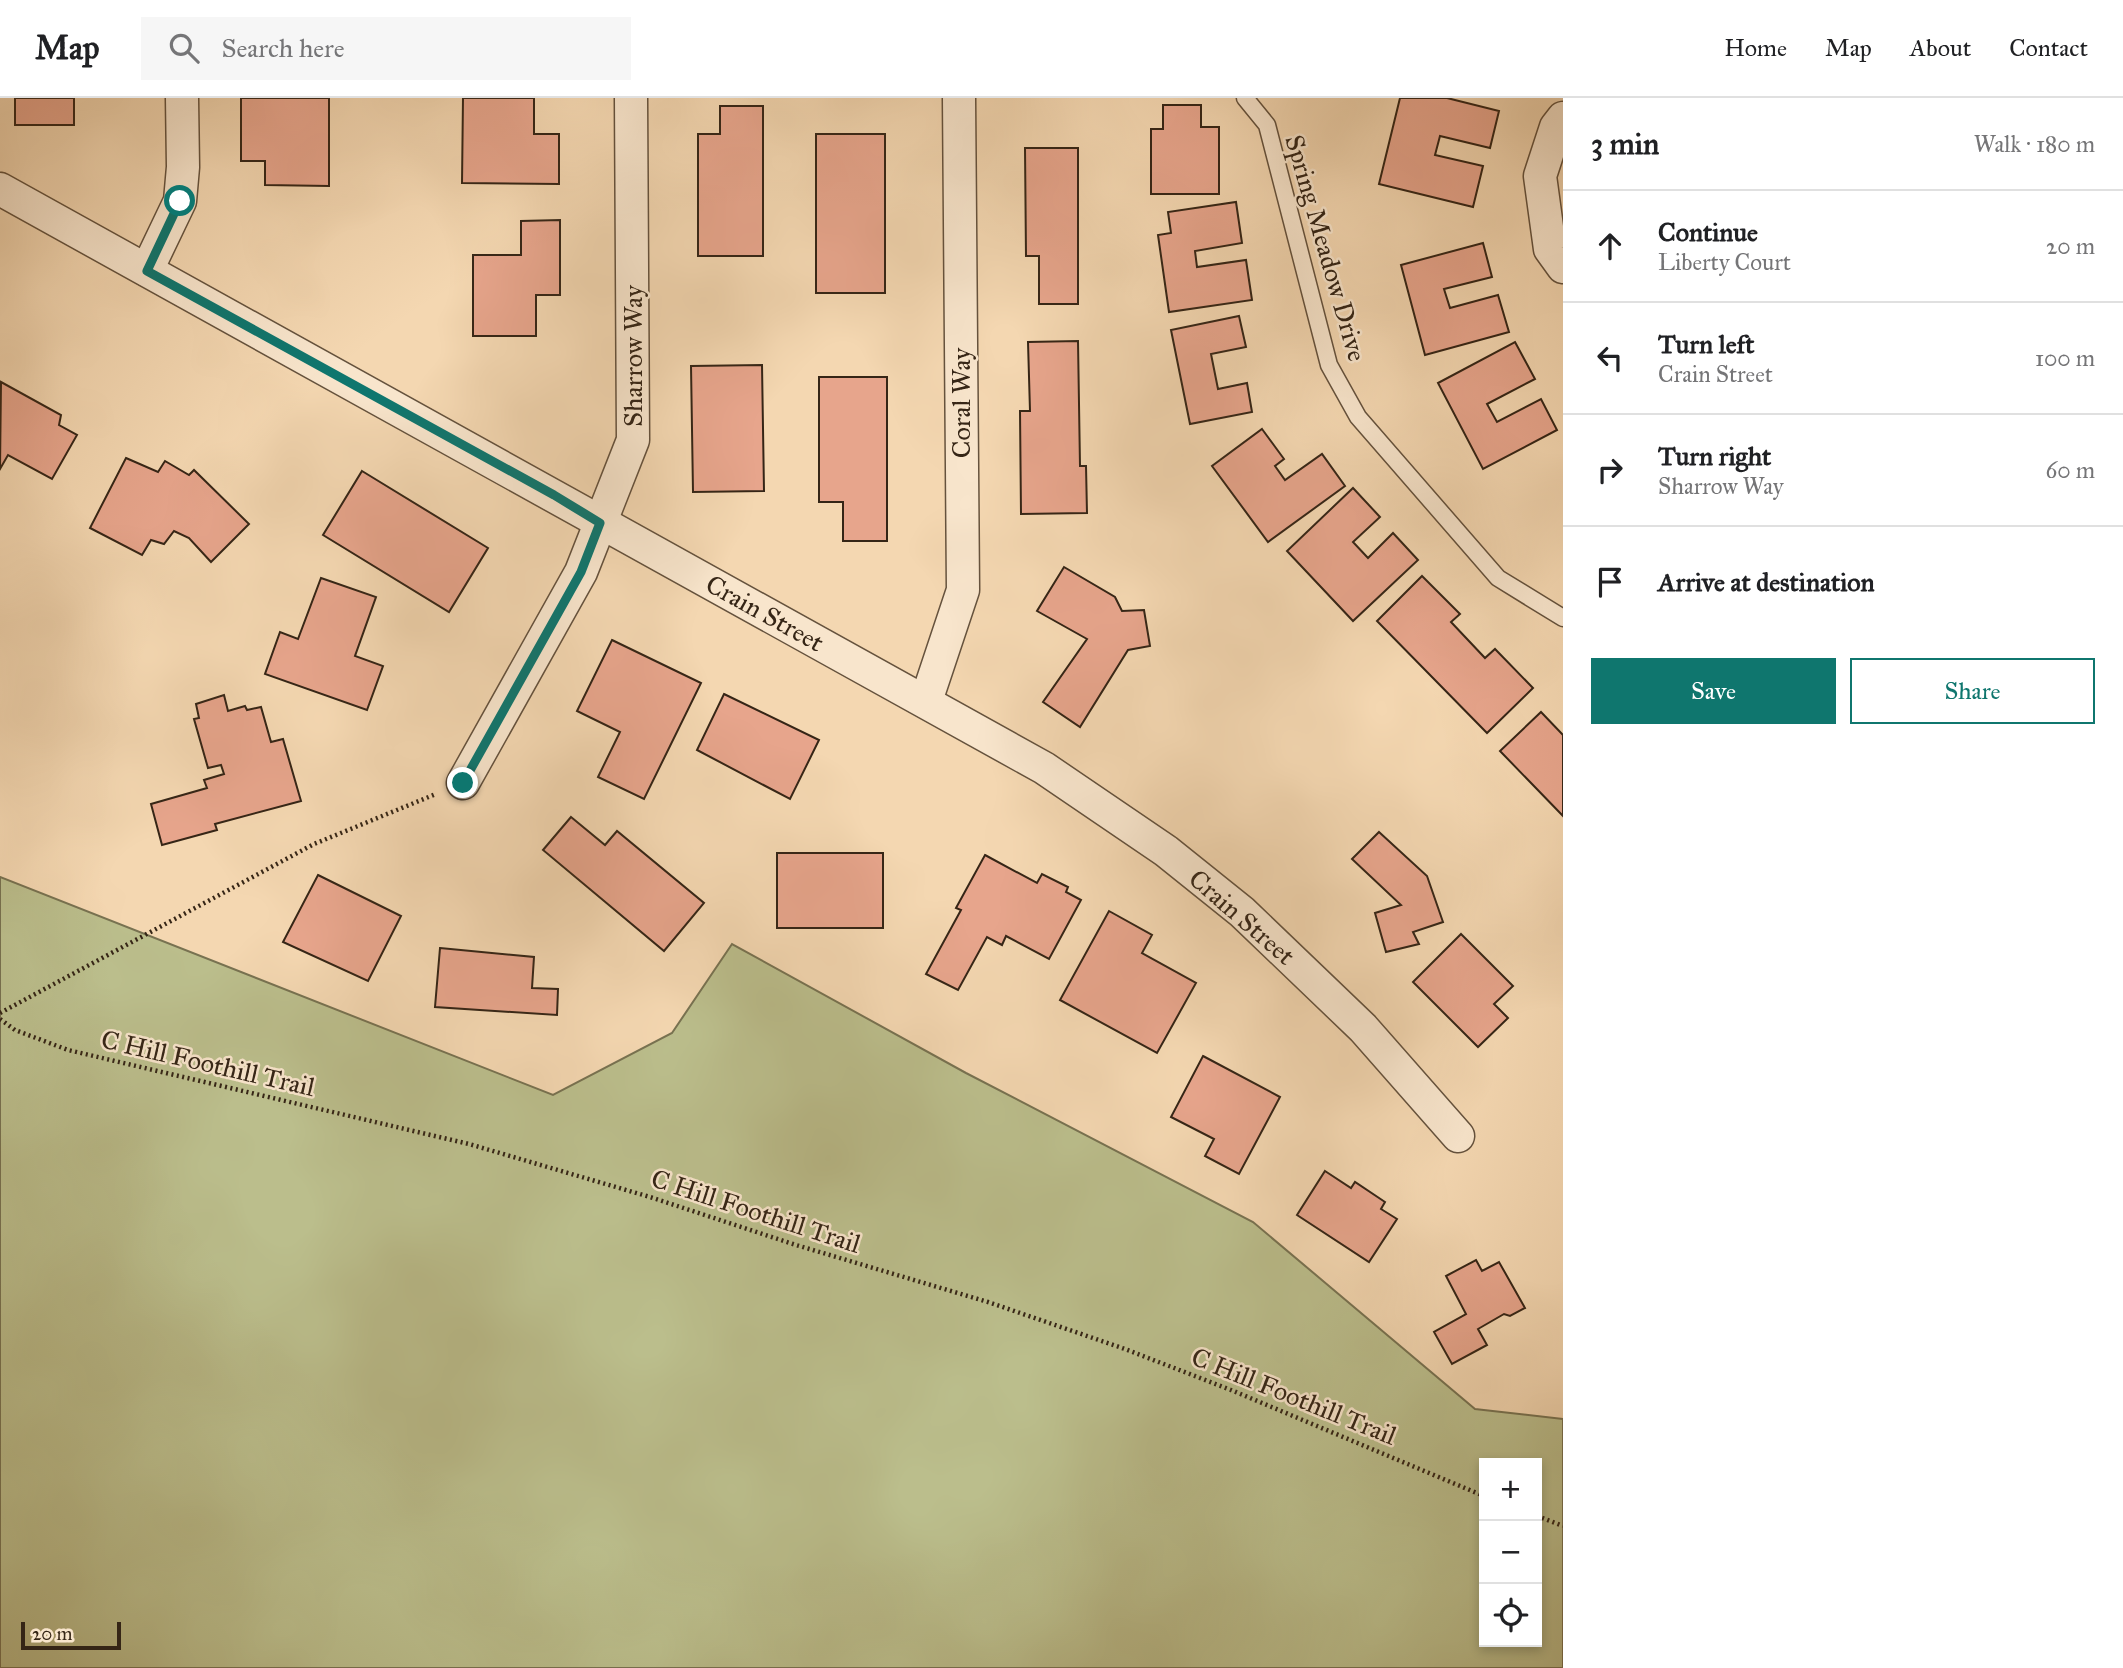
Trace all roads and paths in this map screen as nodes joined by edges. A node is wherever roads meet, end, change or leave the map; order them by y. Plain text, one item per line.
1 (182, 98) edge
2 (631, 98) edge
3 (959, 98) edge
4 (1245, 98) edge
5 (1563, 118) edge
6 (0, 189) edge
7 (1563, 267) edge
8 (147, 271) junction
9 (600, 523) junction
10 (1563, 618) edge
11 (926, 701) junction
12 (463, 783) joint
13 (0, 1013) edge
14 (0, 1019) edge
15 (1458, 1136) dead end
16 (1479, 1494) edge
17 (1542, 1518) edge
18 (1563, 1526) edge

1 - 8 street
2 - 9 street, Sharrow Way
3 - 11 street, Coral Way
4 - 10 lane, Spring Meadow Drive
5 - 7 street
6 - 8 street, Crain Street
8 - 9 street, Crain Street
9 - 11 street, Crain Street
9 - 12 street, Sharrow Way
11 - 15 street, Crain Street
12 - 13 path
14 - 16 path, C Hill Foothill Trail
17 - 18 path

